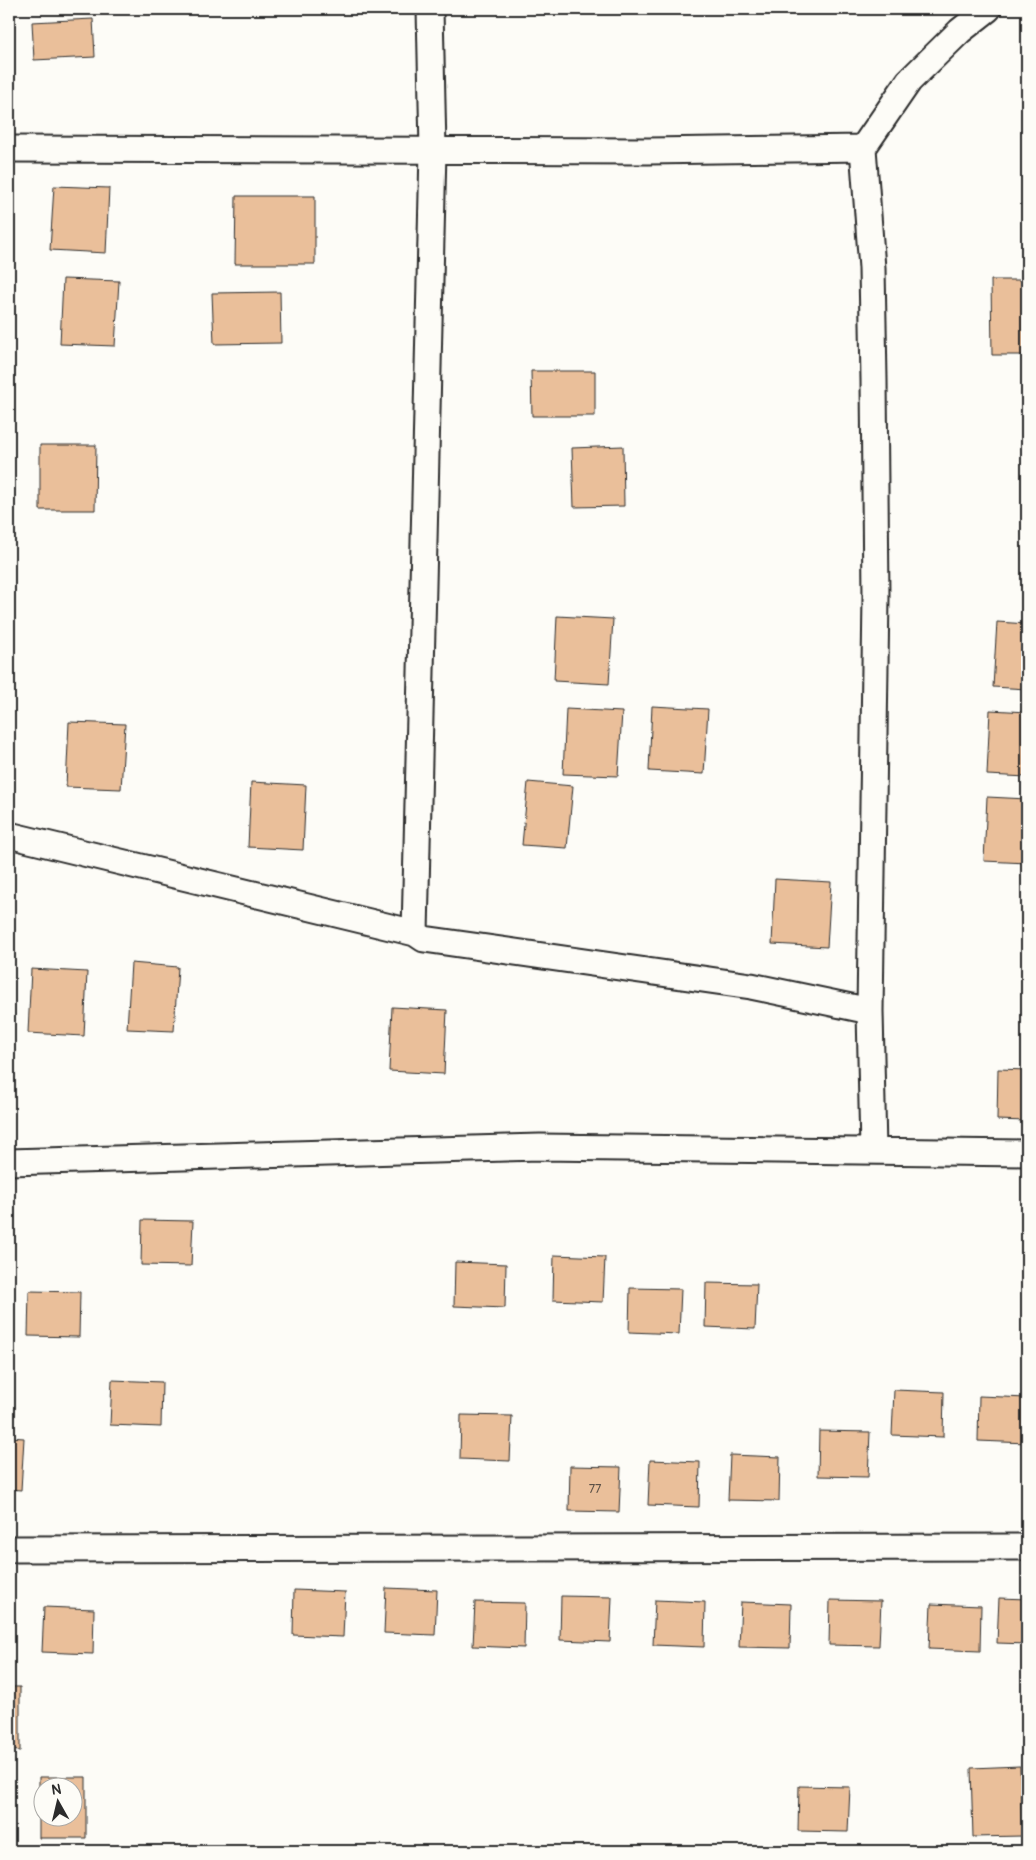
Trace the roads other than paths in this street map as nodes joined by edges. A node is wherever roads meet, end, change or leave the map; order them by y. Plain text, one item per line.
1 (430, 9) edge
2 (988, 9) edge
3 (863, 148) junction
4 (9, 149) edge
5 (433, 150) junction
6 (9, 835) edge
7 (415, 933) junction
8 (870, 1011) junction
9 (872, 1151) junction
10 (1027, 1153) edge
11 (9, 1162) edge
12 (1027, 1548) edge
13 (9, 1549) edge

1 - 5 street
2 - 3 street
3 - 5 street
3 - 8 street
4 - 5 street
5 - 7 street
6 - 7 street
7 - 8 street
8 - 9 street
9 - 10 street
9 - 11 street
12 - 13 street

